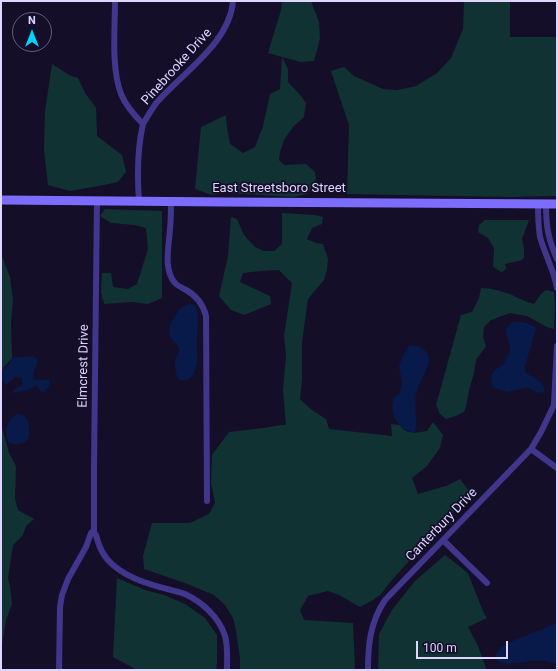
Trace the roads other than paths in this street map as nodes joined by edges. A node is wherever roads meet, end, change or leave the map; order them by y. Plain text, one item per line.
1 (115, 1) edge
2 (233, 1) edge
3 (143, 124) junction
4 (1, 200) edge
5 (97, 200) junction
6 (139, 201) junction
7 (171, 201) junction
8 (542, 204) junction
9 (557, 204) edge
10 (557, 259) edge
11 (557, 288) edge
12 (557, 346) edge
13 (557, 367) edge
14 (555, 402) edge
15 (531, 448) junction
16 (557, 468) edge
17 (207, 501) dead end
18 (93, 531) junction
19 (443, 540) junction
20 (487, 583) dead end
21 (59, 670) edge
22 (227, 670) edge
23 (368, 670) edge

1 - 3 street, Pinebrooke Drive
2 - 3 street, Pinebrooke Drive
3 - 6 street, Pinebrooke Drive
4 - 5 main road, East Streetsboro Street
5 - 6 main road, East Streetsboro Street
5 - 18 street, Elmcrest Drive
6 - 7 main road, East Streetsboro Street
7 - 8 main road, East Streetsboro Street
7 - 17 street
8 - 9 main road, East Streetsboro Street
8 - 10 street
8 - 11 street
12 - 13 street, Canterbury Drive
13 - 14 street, Canterbury Drive
14 - 15 street, Canterbury Drive
15 - 16 street
15 - 19 street, Canterbury Drive
18 - 21 street, Elmcrest Drive
18 - 22 street, Elmcrest Drive
19 - 20 street
19 - 23 street, Canterbury Drive

